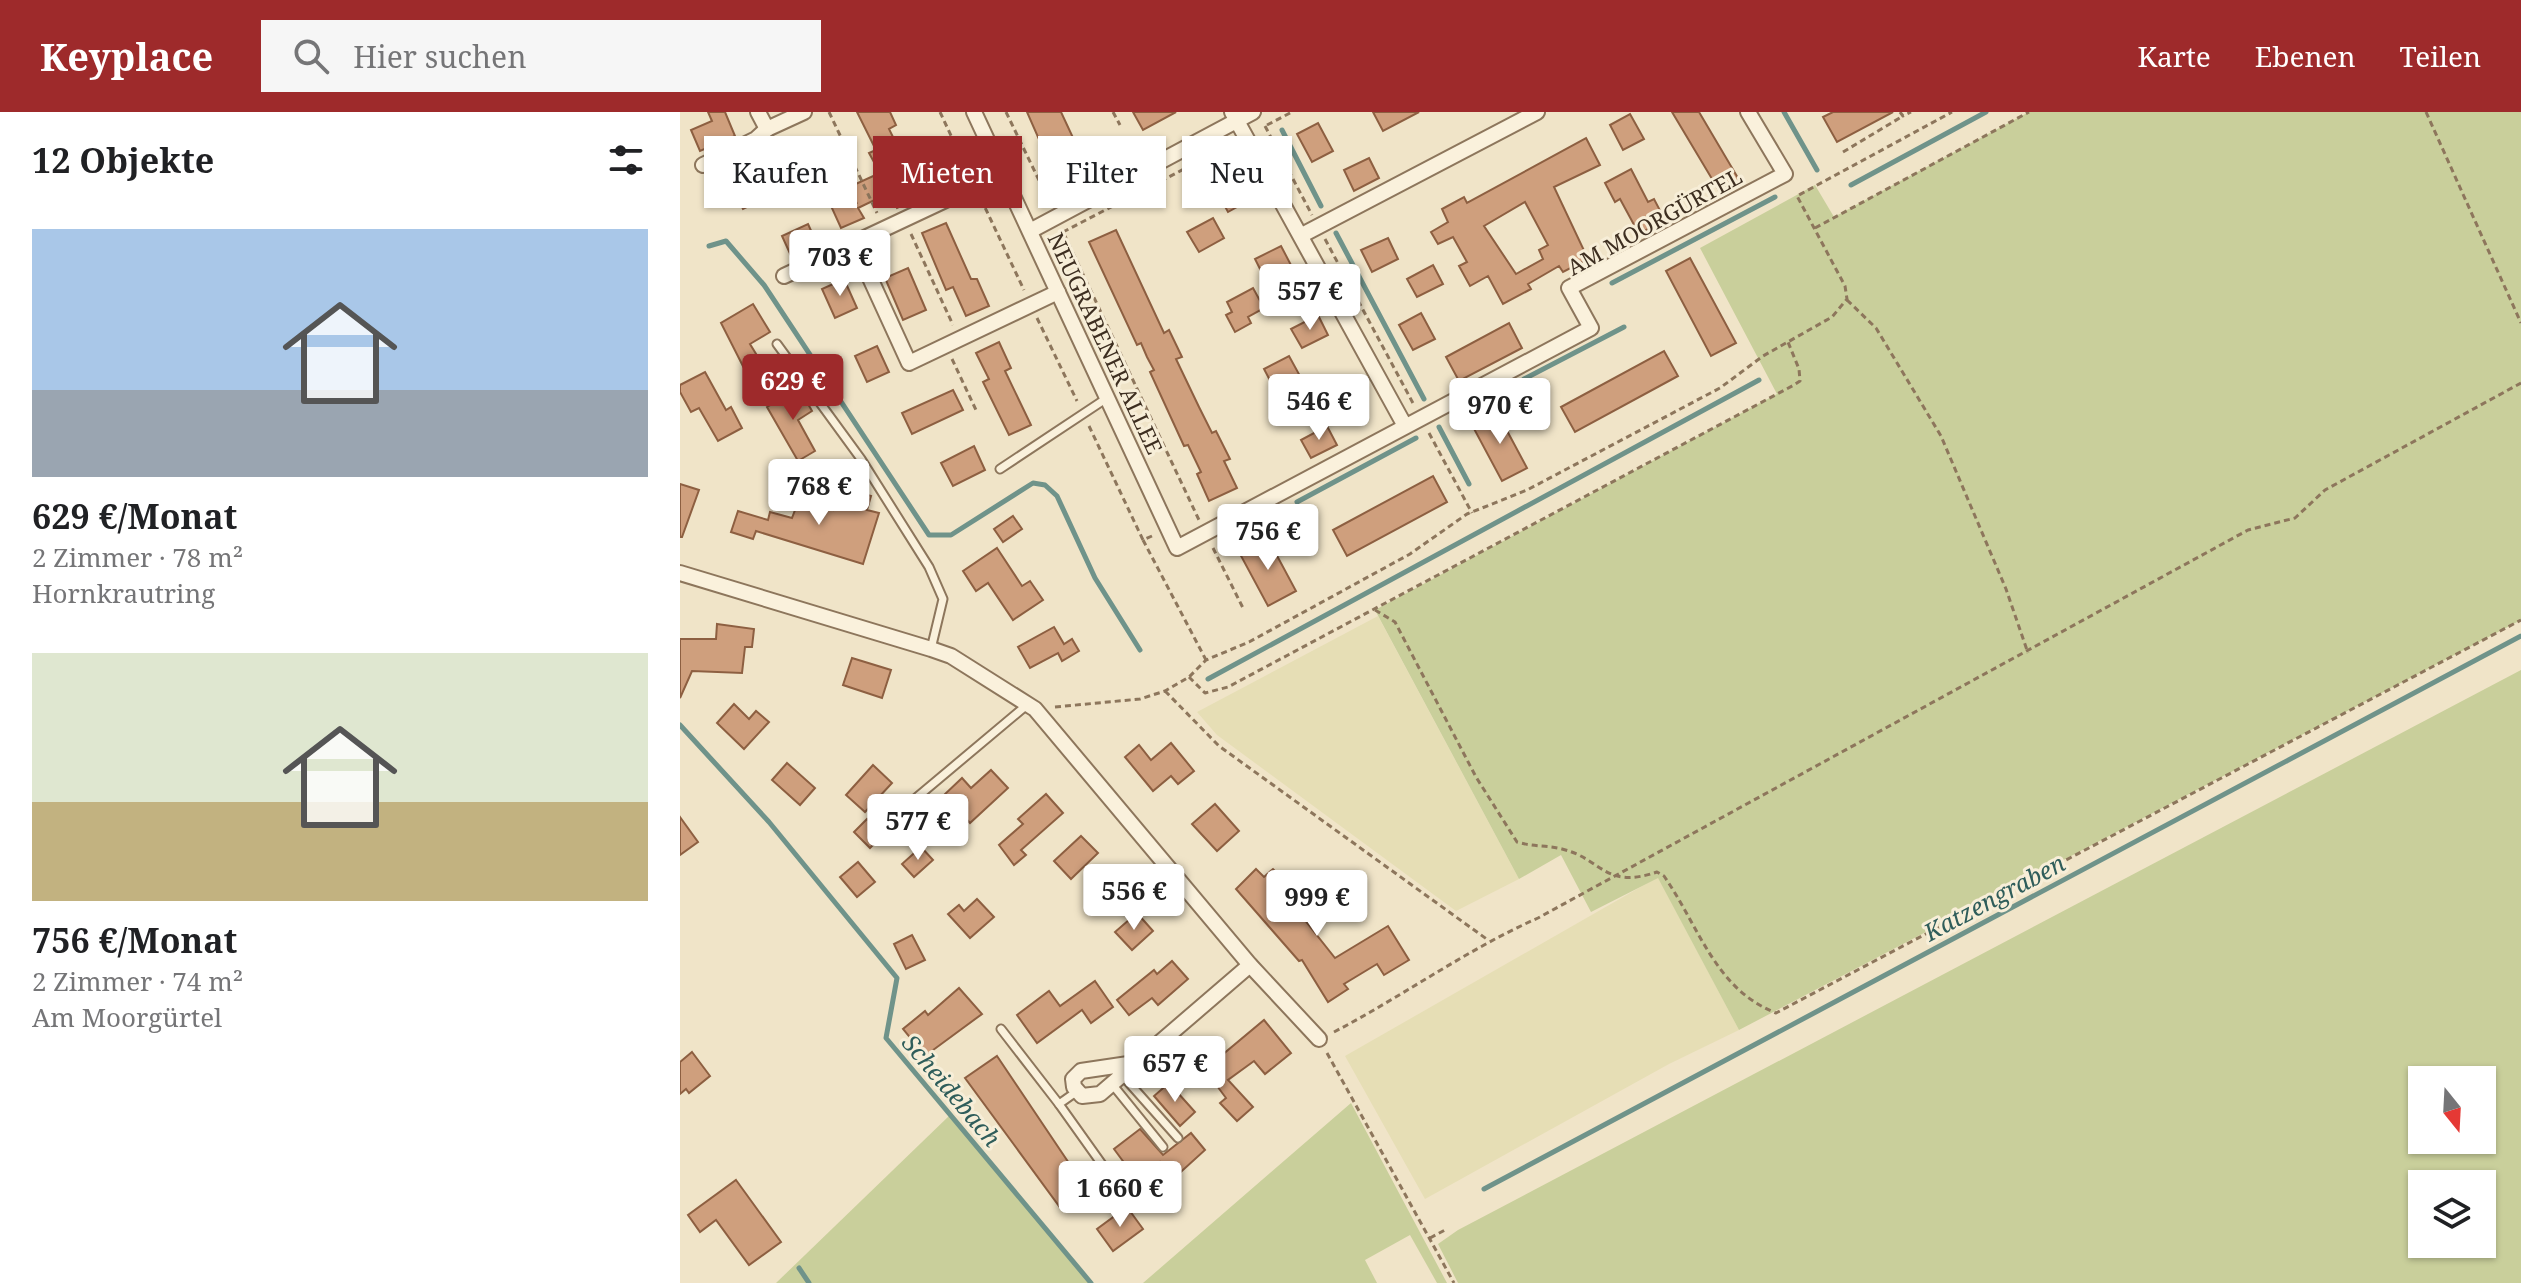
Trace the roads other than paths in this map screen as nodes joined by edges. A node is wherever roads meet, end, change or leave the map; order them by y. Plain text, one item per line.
1 (758, 112) edge
2 (804, 112) edge
3 (974, 112) edge
4 (1253, 112) edge
5 (1537, 112) edge
6 (1748, 112) edge
7 (1234, 116) edge
8 (767, 129) junction
9 (985, 136) edge
10 (703, 165) dead end
11 (929, 208) edge
12 (1019, 208) edge
13 (1030, 231) junction
14 (1302, 235) junction
15 (854, 243) junction
16 (784, 276) dead end
17 (1058, 292) junction
18 (777, 344) dead end
19 (1107, 398) junction
20 (1405, 426) junction
21 (1000, 469) dead end
22 (1177, 548) joint
23 (680, 573) edge
24 (931, 649) junction
25 (1032, 707) junction
26 (885, 824) dead end
27 (1250, 965) junction
28 (1001, 1029) dead end
29 (1319, 1039) road end
30 (1135, 1063) junction
31 (1117, 1080) junction
32 (1076, 1092) junction
33 (1059, 1104) junction
34 (1178, 1138) dead end
35 (1163, 1147) dead end
36 (1111, 1177) dead end

1 - 8 street
2 - 8 street
3 - 9 street, NEUGRABENER ALLEE
4 - 7 street
5 - 14 street
6 - 20 street, AM MOORGÜRTEL
7 - 13 street
7 - 14 street
8 - 10 street
11 - 15 street
12 - 13 street, NEUGRABENER ALLEE
13 - 17 street, NEUGRABENER ALLEE
14 - 20 street
15 - 16 street
15 - 17 street
17 - 19 street, NEUGRABENER ALLEE
18 - 24 lane
19 - 21 lane
19 - 22 street, NEUGRABENER ALLEE
20 - 22 street, AM MOORGÜRTEL
23 - 24 street
24 - 25 street
25 - 26 lane
25 - 27 street
27 - 29 street
27 - 30 street
28 - 33 lane
30 - 31 street
30 - 32 street
31 - 32 street
31 - 34 lane
31 - 35 lane
32 - 33 lane
33 - 36 lane

